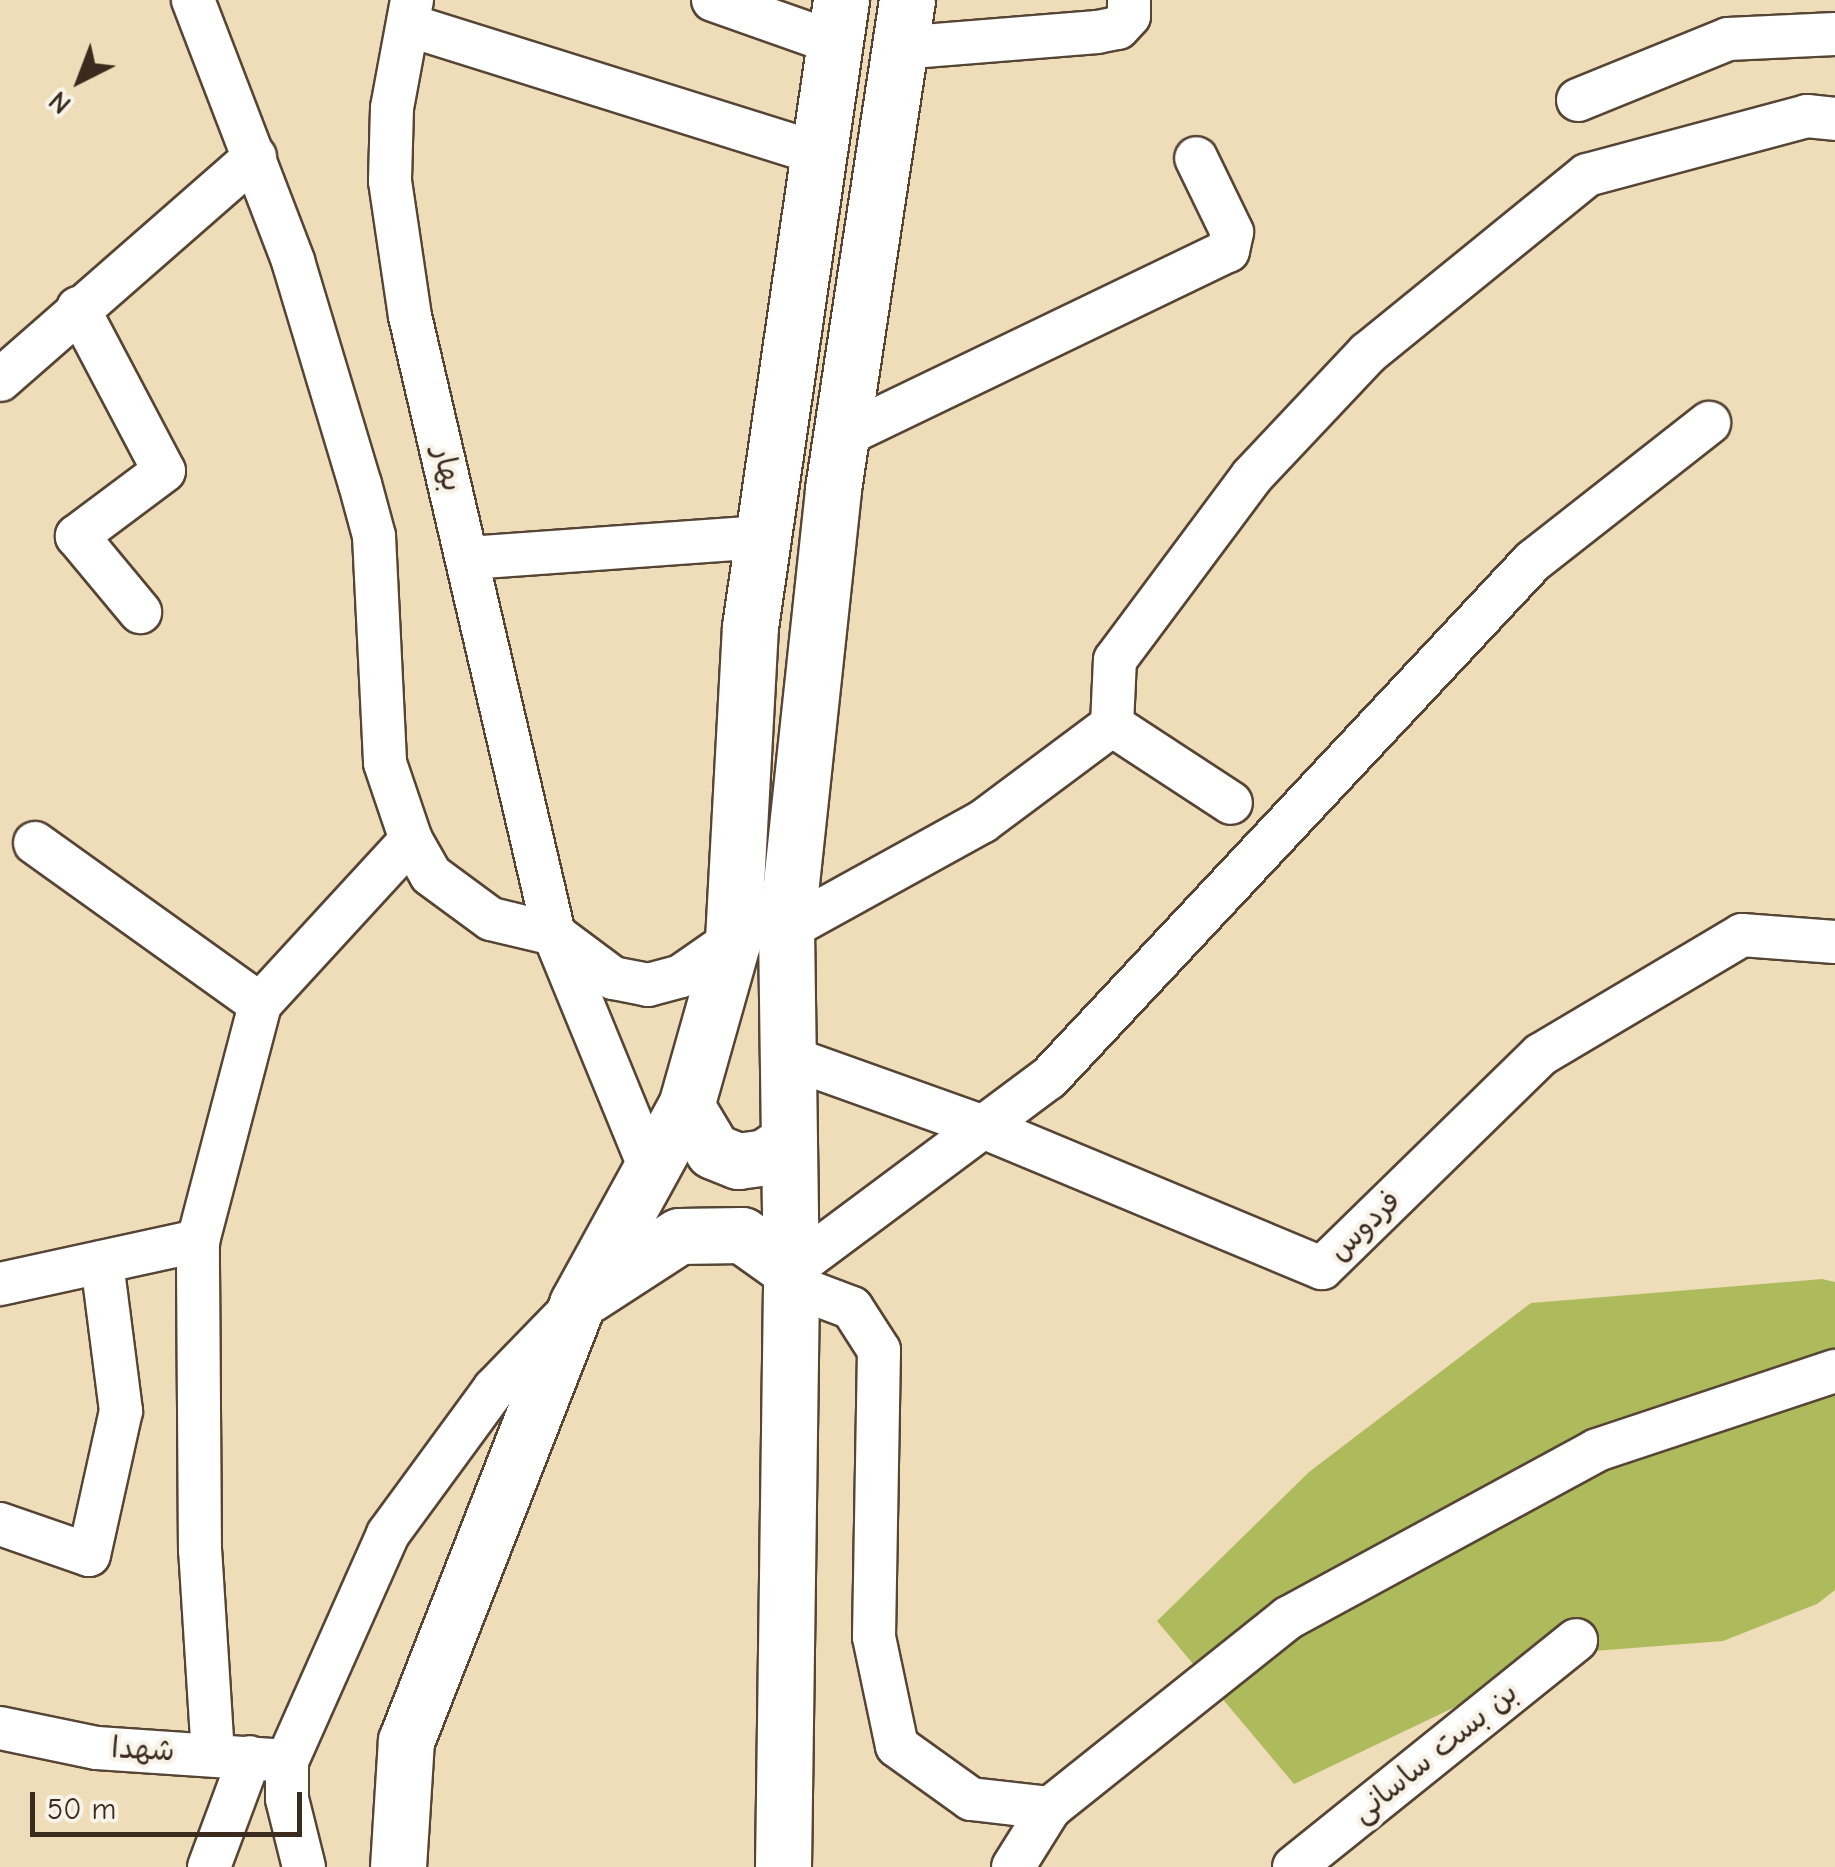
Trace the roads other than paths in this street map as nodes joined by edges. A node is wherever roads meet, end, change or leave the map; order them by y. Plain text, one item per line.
1 (193, 0) edge
2 (713, 0) edge
3 (1130, 0) edge
4 (410, 12) edge
5 (838, 21) edge
6 (903, 24) edge
7 (1835, 34) edge
8 (1578, 100) dead end
9 (1835, 119) edge
10 (819, 154) junction
11 (256, 157) junction
12 (1196, 158) dead end
13 (78, 308) junction
14 (0, 380) edge
15 (1709, 424) dead end
16 (845, 435) junction
17 (764, 537) junction
18 (469, 558) junction
19 (140, 612) dead end
20 (1112, 725) junction
21 (1231, 802) dead end
22 (411, 840) junction
23 (35, 843) dead end
24 (786, 930) junction
25 (554, 934) junction
26 (733, 940) junction
27 (1835, 942) edge
28 (260, 1004) junction
29 (788, 1057) junction
30 (686, 1106) junction
31 (983, 1127) junction
32 (789, 1141) junction
33 (652, 1173) junction
34 (198, 1241) junction
35 (102, 1262) junction
36 (791, 1277) junction
37 (0, 1284) edge
38 (576, 1304) junction
39 (1835, 1371) edge
40 (0, 1524) edge
41 (1576, 1640) dead end
42 (0, 1728) edge
43 (250, 1758) junction
44 (1050, 1808) junction
45 (209, 1867) edge
46 (304, 1867) edge
47 (398, 1867) edge
48 (784, 1867) edge
49 (1012, 1867) edge
50 (1294, 1867) edge

1 - 11 street
2 - 5 street
3 - 6 street
4 - 10 street
4 - 18 street, بهار
5 - 10 main road
6 - 16 main road
7 - 8 street
9 - 20 street
10 - 17 main road
11 - 13 street
11 - 22 street
12 - 16 street
13 - 14 street
13 - 19 street
15 - 31 street
16 - 24 main road
17 - 18 street
17 - 26 main road
18 - 25 street, بهار
20 - 21 street
20 - 24 street
22 - 25 street
22 - 28 street
23 - 28 street
24 - 29 main road
25 - 26 street
25 - 33 street, بهار
26 - 30 main road
27 - 31 street, فردوس
28 - 34 street
29 - 31 street, فردوس
29 - 32 main road
30 - 32 main road
30 - 33 main road
31 - 36 street
32 - 36 main road
33 - 38 main road
34 - 35 street
34 - 43 street
35 - 37 street
35 - 40 street
36 - 38 main road
36 - 44 street
36 - 48 main road
38 - 43 street
38 - 47 main road
39 - 44 street
41 - 50 street, بن بست ساسانی
42 - 43 street, شهدا
43 - 45 street
43 - 46 street
44 - 49 street

